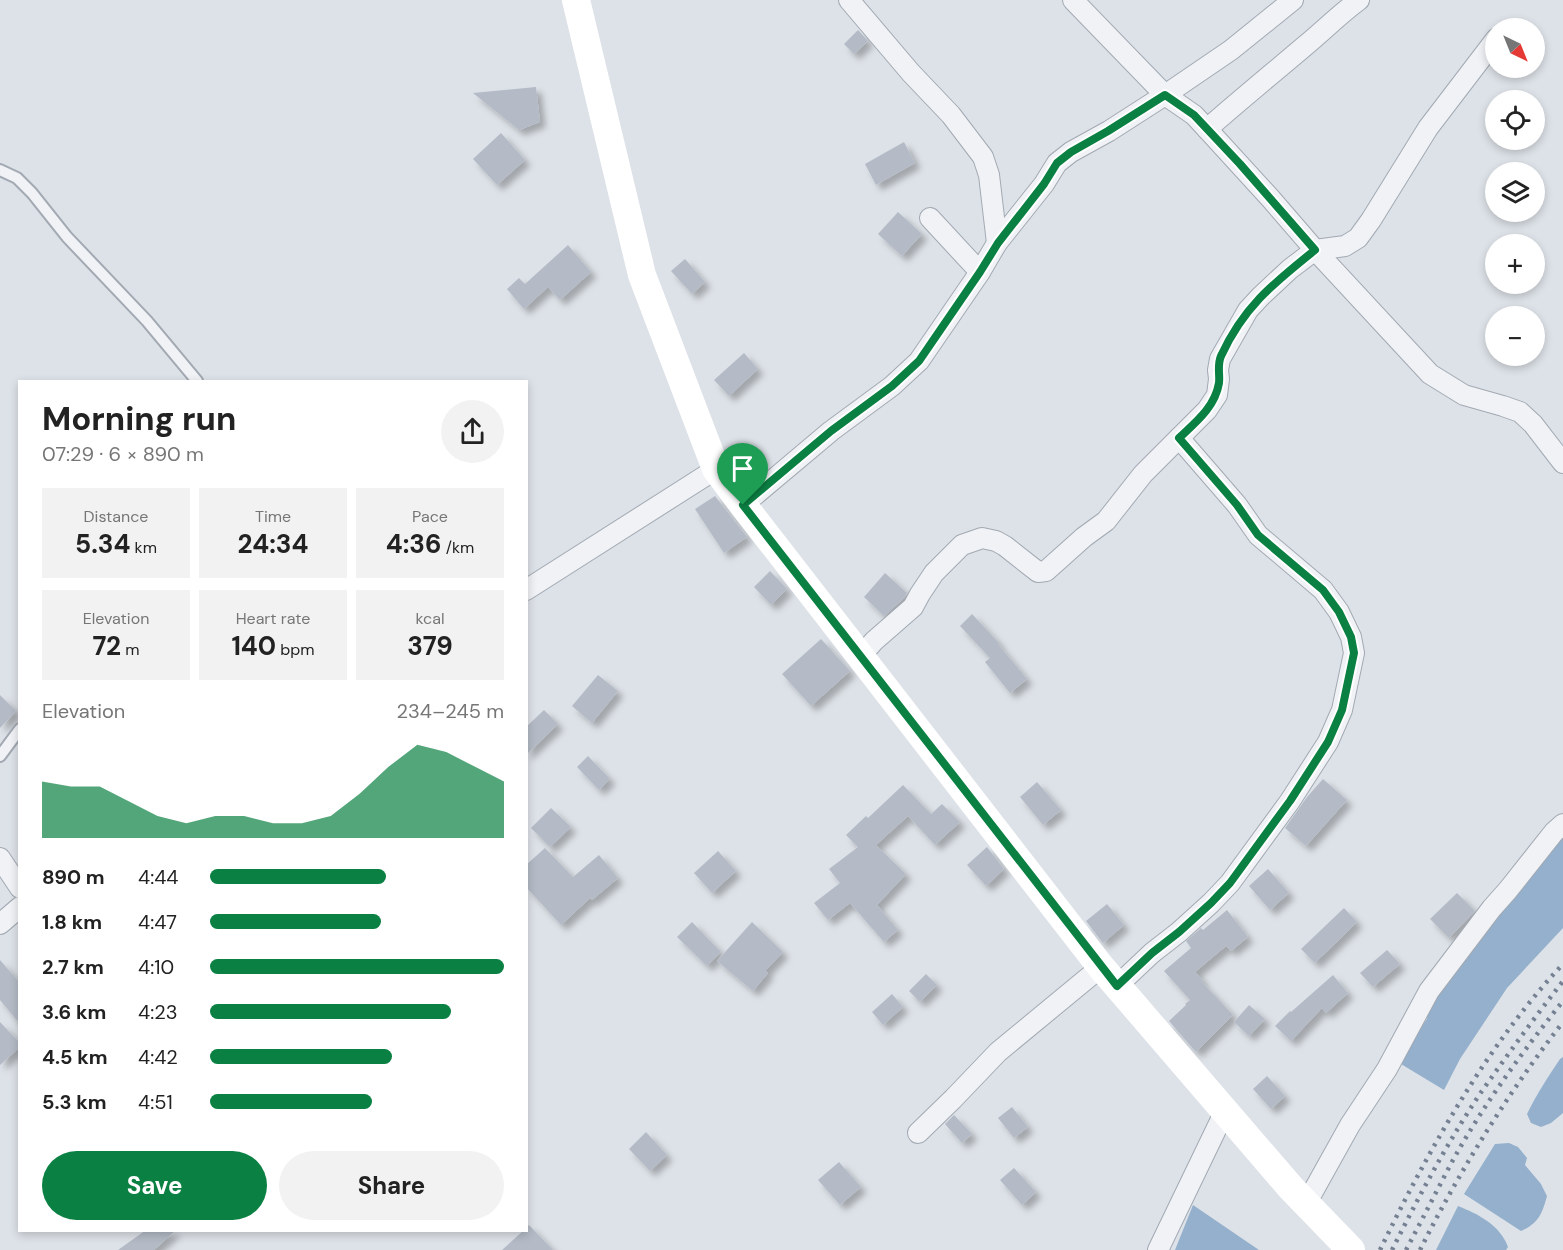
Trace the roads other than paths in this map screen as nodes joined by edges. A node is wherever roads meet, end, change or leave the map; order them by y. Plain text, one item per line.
1 (576, 0) edge
2 (849, 0) edge
3 (1073, 0) edge
4 (1293, 0) edge
5 (1359, 0) edge
6 (1485, 53) edge
7 (1165, 95) junction
8 (1207, 129) junction
9 (0, 170) edge
10 (930, 218) dead end
11 (998, 243) junction
12 (1315, 250) junction
13 (980, 272) junction
14 (196, 380) edge
15 (1179, 438) junction
16 (1563, 463) edge
17 (716, 469) junction
18 (743, 505) junction
19 (528, 589) edge
20 (860, 657) junction
21 (18, 732) edge
22 (0, 756) edge
23 (1563, 824) edge
24 (0, 858) edge
25 (18, 885) edge
26 (18, 909) edge
27 (0, 924) edge
28 (1109, 976) junction
29 (1225, 1111) junction
30 (918, 1133) dead end
31 (1306, 1204) junction
32 (1158, 1250) edge
33 (1351, 1250) edge

1 - 17 street
2 - 11 street
3 - 7 street
4 - 7 street
5 - 8 street
6 - 12 street
7 - 8 street
7 - 11 street
8 - 12 street
9 - 14 lane
10 - 13 street
11 - 13 street
12 - 15 street
12 - 16 street
13 - 18 street
15 - 20 street
15 - 28 street
17 - 18 street
17 - 19 street
18 - 20 street
20 - 28 street
21 - 22 lane
23 - 31 street
24 - 25 street
26 - 27 street
28 - 29 street
28 - 30 street
29 - 31 street
29 - 32 street
31 - 33 street

